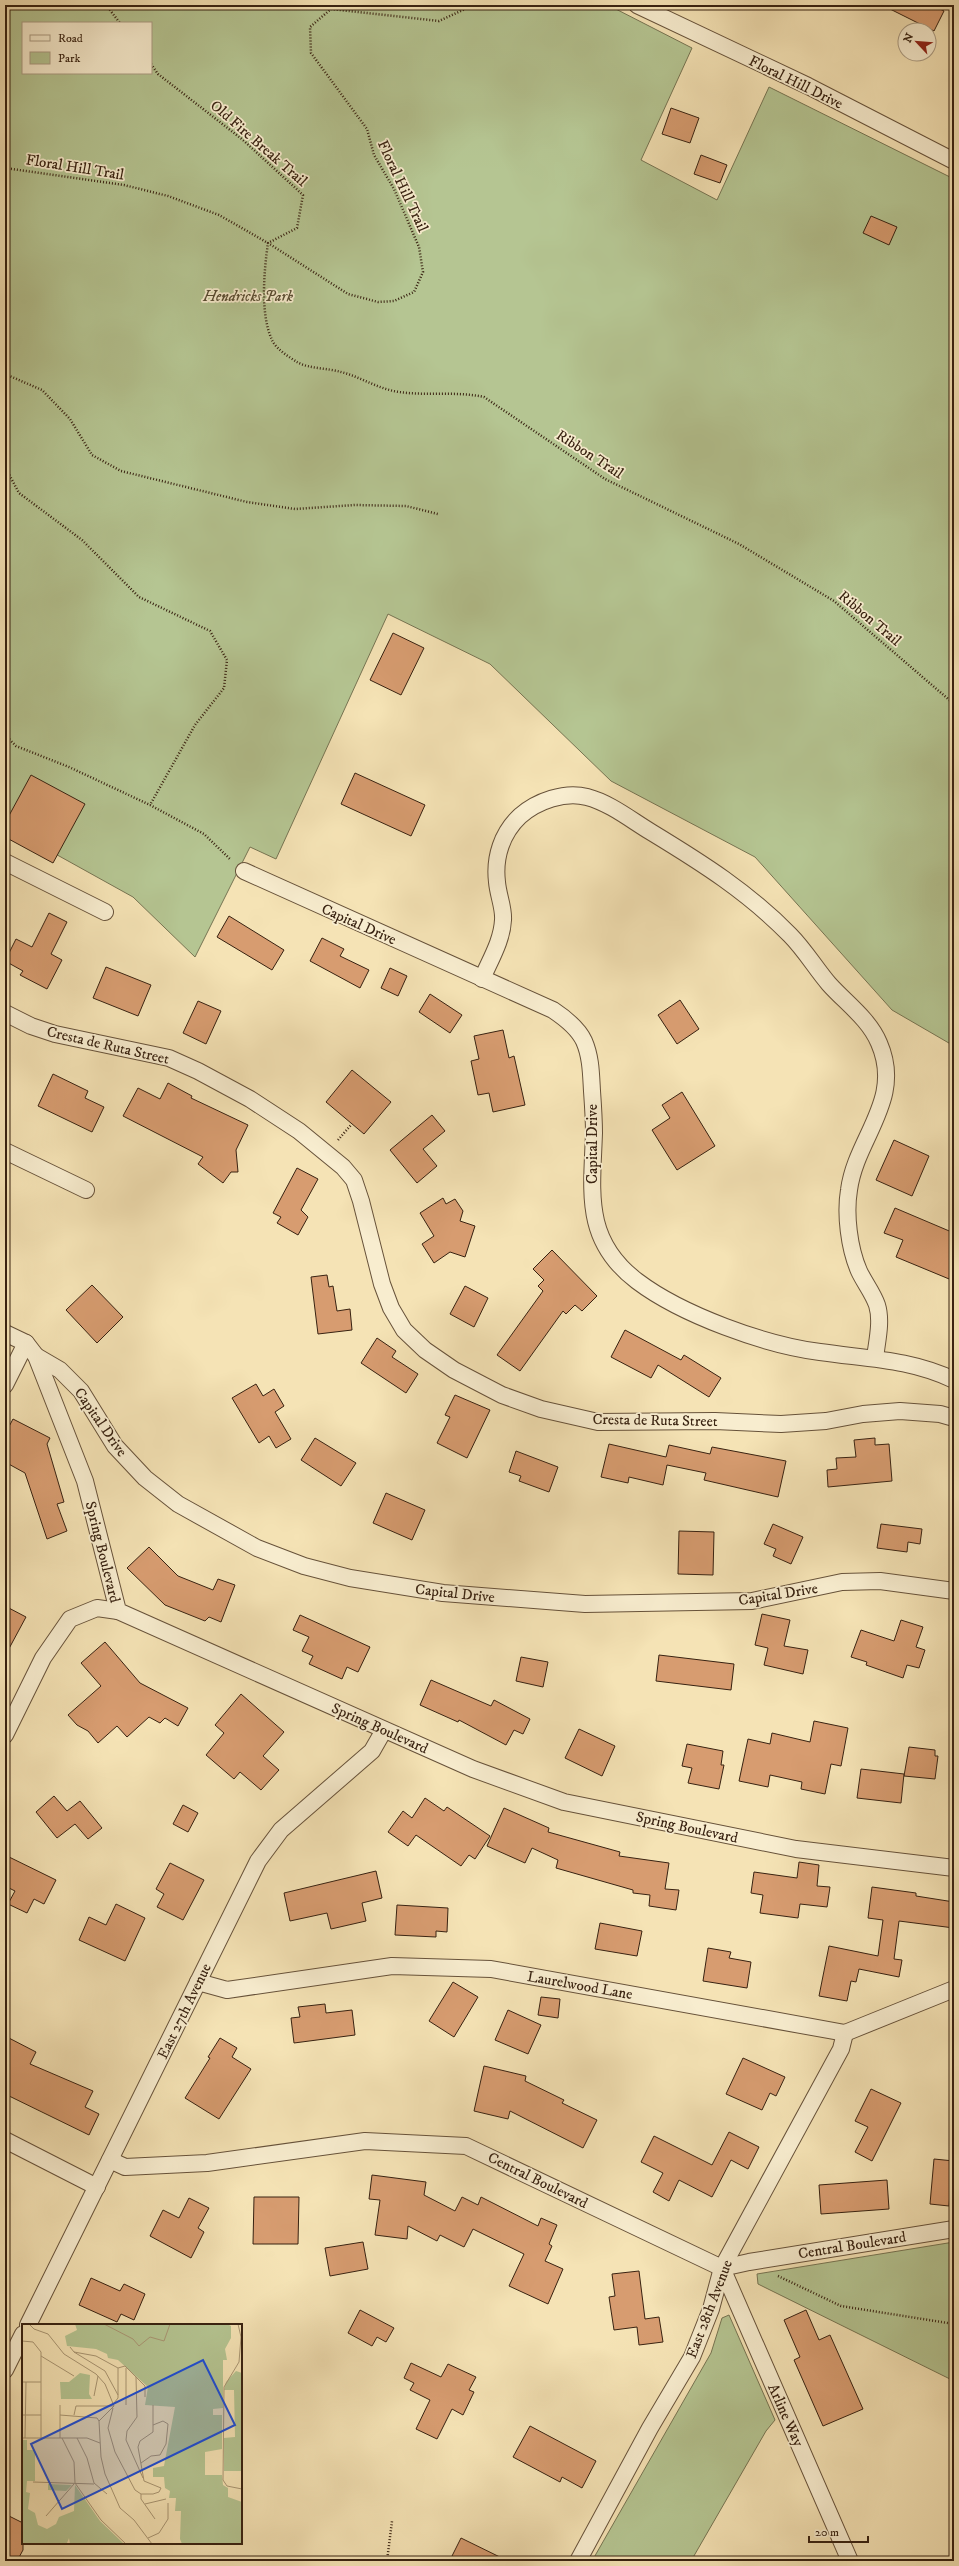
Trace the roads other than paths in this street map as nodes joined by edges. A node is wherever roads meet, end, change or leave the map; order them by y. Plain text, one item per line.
1 (637, 5) edge
2 (954, 161) edge
3 (5, 862) edge
4 (244, 871) road end
5 (105, 912) dead end
6 (482, 979) junction
7 (5, 1013) edge
8 (5, 1151) edge
9 (86, 1190) dead end
10 (5, 1333) edge
11 (26, 1343) junction
12 (36, 1356) junction
13 (875, 1358) junction
14 (954, 1380) edge
15 (5, 1385) edge
16 (954, 1418) edge
17 (954, 1591) edge
18 (118, 1611) junction
19 (384, 1730) junction
20 (5, 1735) edge
21 (954, 1868) edge
22 (198, 1982) junction
23 (954, 1989) edge
24 (845, 2033) junction
25 (5, 2140) edge
26 (110, 2160) junction
27 (96, 2187) junction
28 (954, 2230) edge
29 (722, 2268) junction
30 (28, 2324) edge
31 (22, 2336) edge
32 (5, 2370) edge
33 (578, 2561) edge
34 (850, 2561) edge

1 - 2 street, Floral Hill Drive
3 - 5 street
4 - 6 street, Capital Drive
6 - 13 street, Capital Drive
6 - 13 street
7 - 16 street, Cresta de Ruta Street
8 - 9 street
10 - 11 street, Spring Boulevard
11 - 12 street, Spring Boulevard
11 - 15 street
12 - 17 street, Capital Drive
12 - 18 street, Spring Boulevard
13 - 14 street, Capital Drive
18 - 19 street, Spring Boulevard
18 - 20 street
19 - 21 street, Spring Boulevard
19 - 22 street, East 27th Avenue
22 - 24 street, Laurelwood Lane
22 - 26 street, East 27th Avenue
23 - 24 street
24 - 29 street, East 28th Avenue
25 - 27 street
26 - 27 street, East 27th Avenue
26 - 29 street, Central Boulevard
27 - 30 street, East 27th Avenue
28 - 29 street, Central Boulevard
29 - 33 street, East 28th Avenue
29 - 34 street, Arline Way
31 - 32 street

